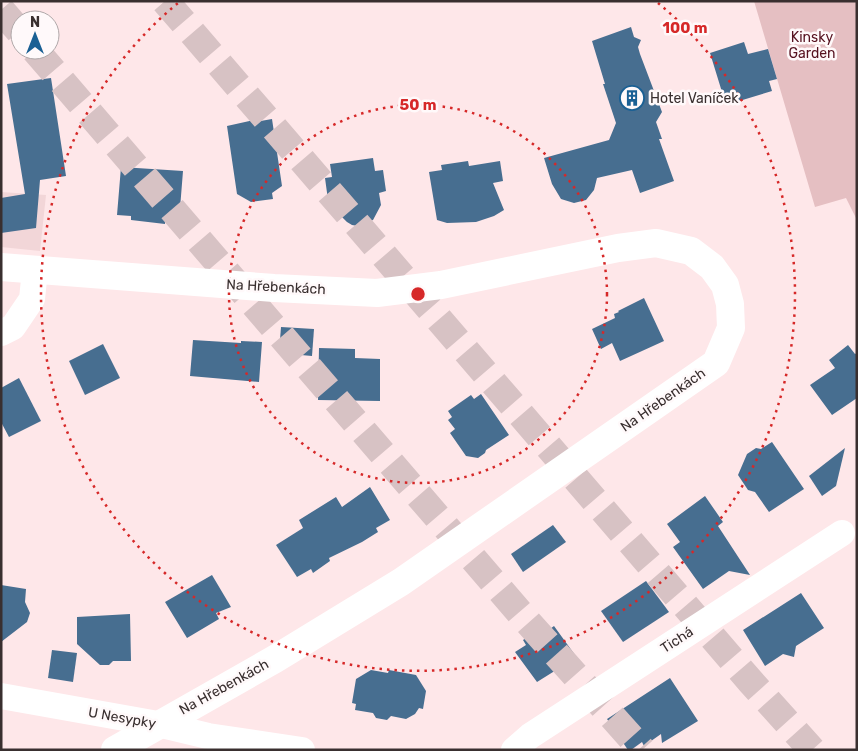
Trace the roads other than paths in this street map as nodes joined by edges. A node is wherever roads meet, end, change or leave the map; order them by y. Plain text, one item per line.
1 (1, 267) edge
2 (34, 270) junction
3 (1, 333) edge
4 (842, 533) dead end
5 (1, 696) edge
6 (158, 724) junction
7 (115, 750) edge
8 (302, 750) edge
9 (514, 750) edge

1 - 2 street, Na Hřebenkách
2 - 3 street
2 - 6 street, Na Hřebenkách
4 - 9 street, Tichá
5 - 6 street, U Nesypky
6 - 7 street, Na Hřebenkách
6 - 8 street, U Nesypky

